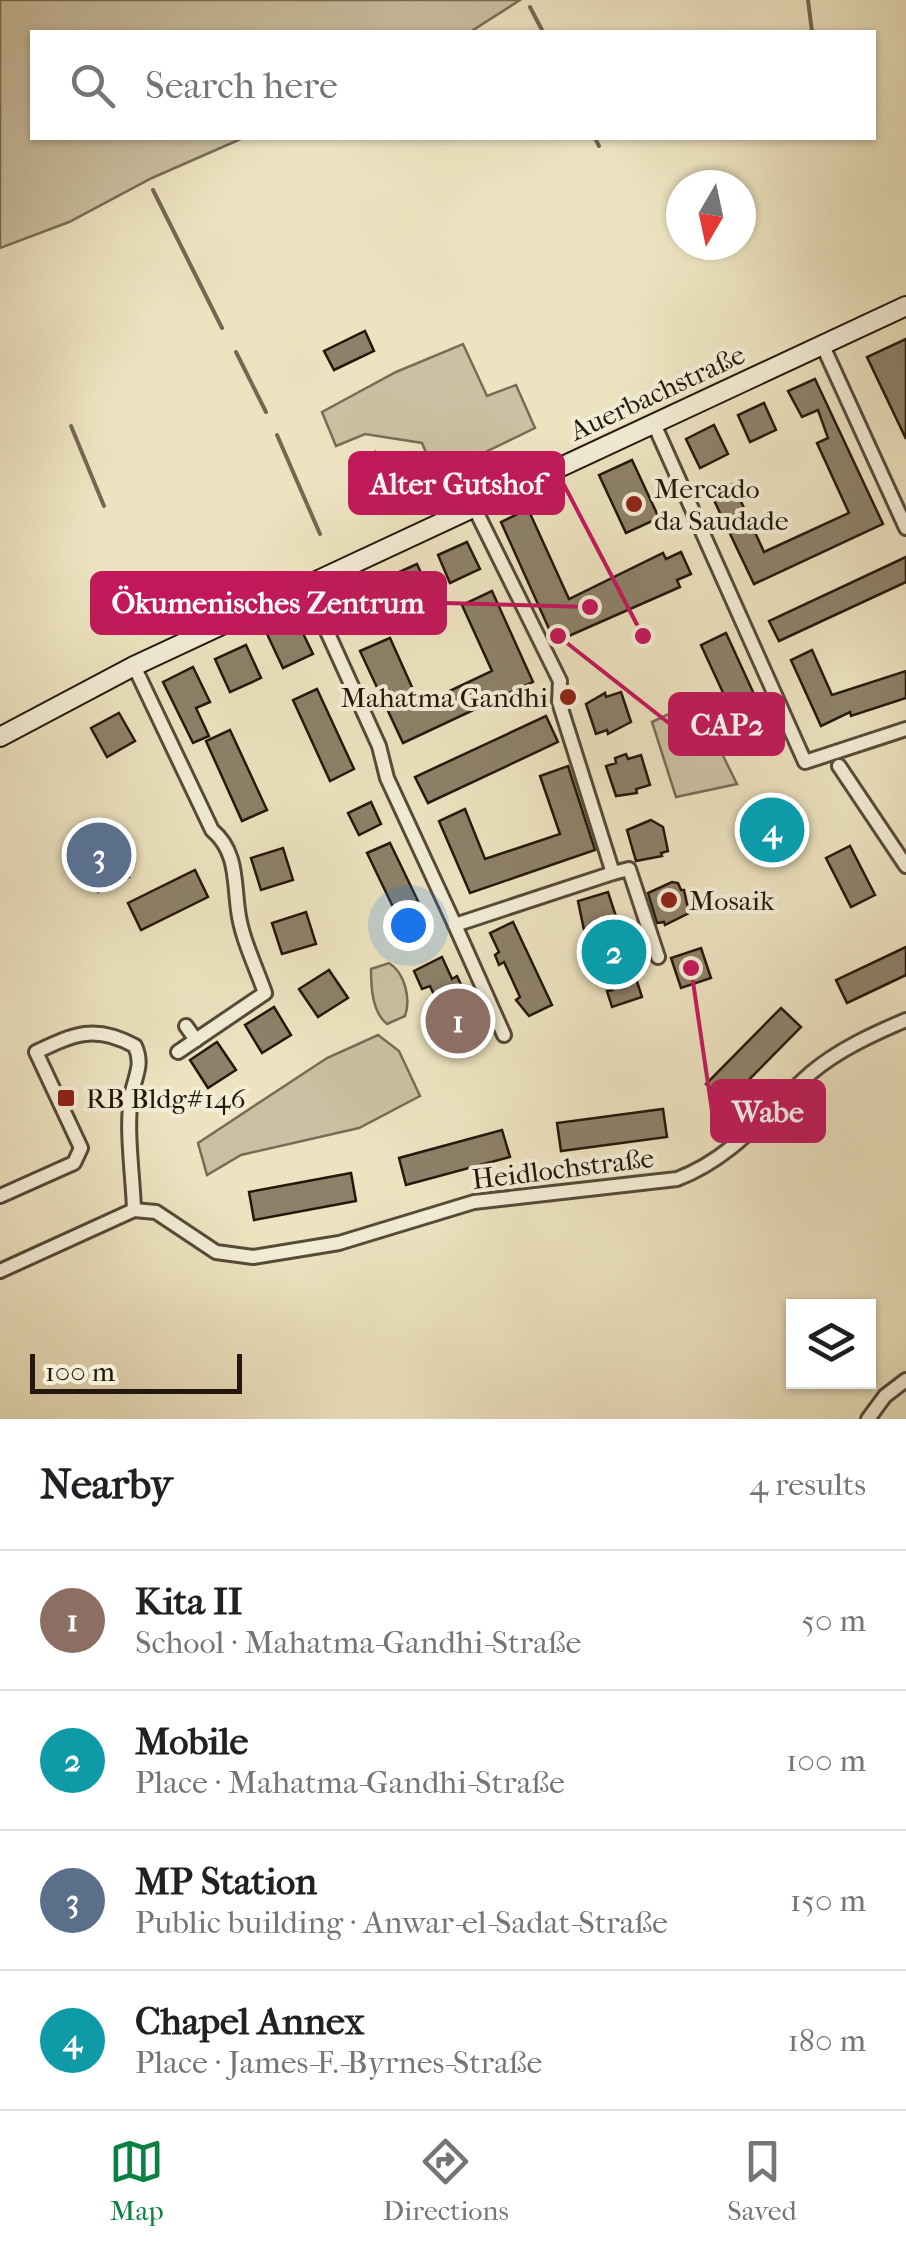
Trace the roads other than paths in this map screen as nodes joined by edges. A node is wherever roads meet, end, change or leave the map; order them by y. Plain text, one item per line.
1 (906, 306) edge
2 (822, 344) junction
3 (654, 424) junction
4 (474, 506) junction
5 (906, 528) edge
6 (306, 586) junction
7 (134, 666) junction
8 (906, 729) edge
9 (0, 736) edge
10 (839, 766) dead end
11 (906, 866) edge
12 (613, 873) junction
13 (456, 925) junction
14 (658, 957) dead end
15 (906, 1020) edge
16 (186, 1026) dead end
17 (504, 1035) dead end
18 (196, 1040) junction
19 (178, 1052) dead end
20 (0, 1196) edge
21 (134, 1210) junction
22 (0, 1270) edge
23 (906, 1380) edge
24 (868, 1419) edge

1 - 2 main road, Auerbachstraße
2 - 3 main road, Auerbachstraße
2 - 5 street
3 - 4 main road, Auerbachstraße
3 - 8 street
4 - 6 main road, Auerbachstraße
4 - 12 street
6 - 7 main road, Auerbachstraße
6 - 13 street
7 - 9 main road, Auerbachstraße
7 - 18 street
10 - 11 street
12 - 13 street
12 - 14 street
13 - 17 street
15 - 21 street, Heidlochstraße
16 - 18 street
18 - 19 street
20 - 21 street
21 - 22 street
23 - 24 street

